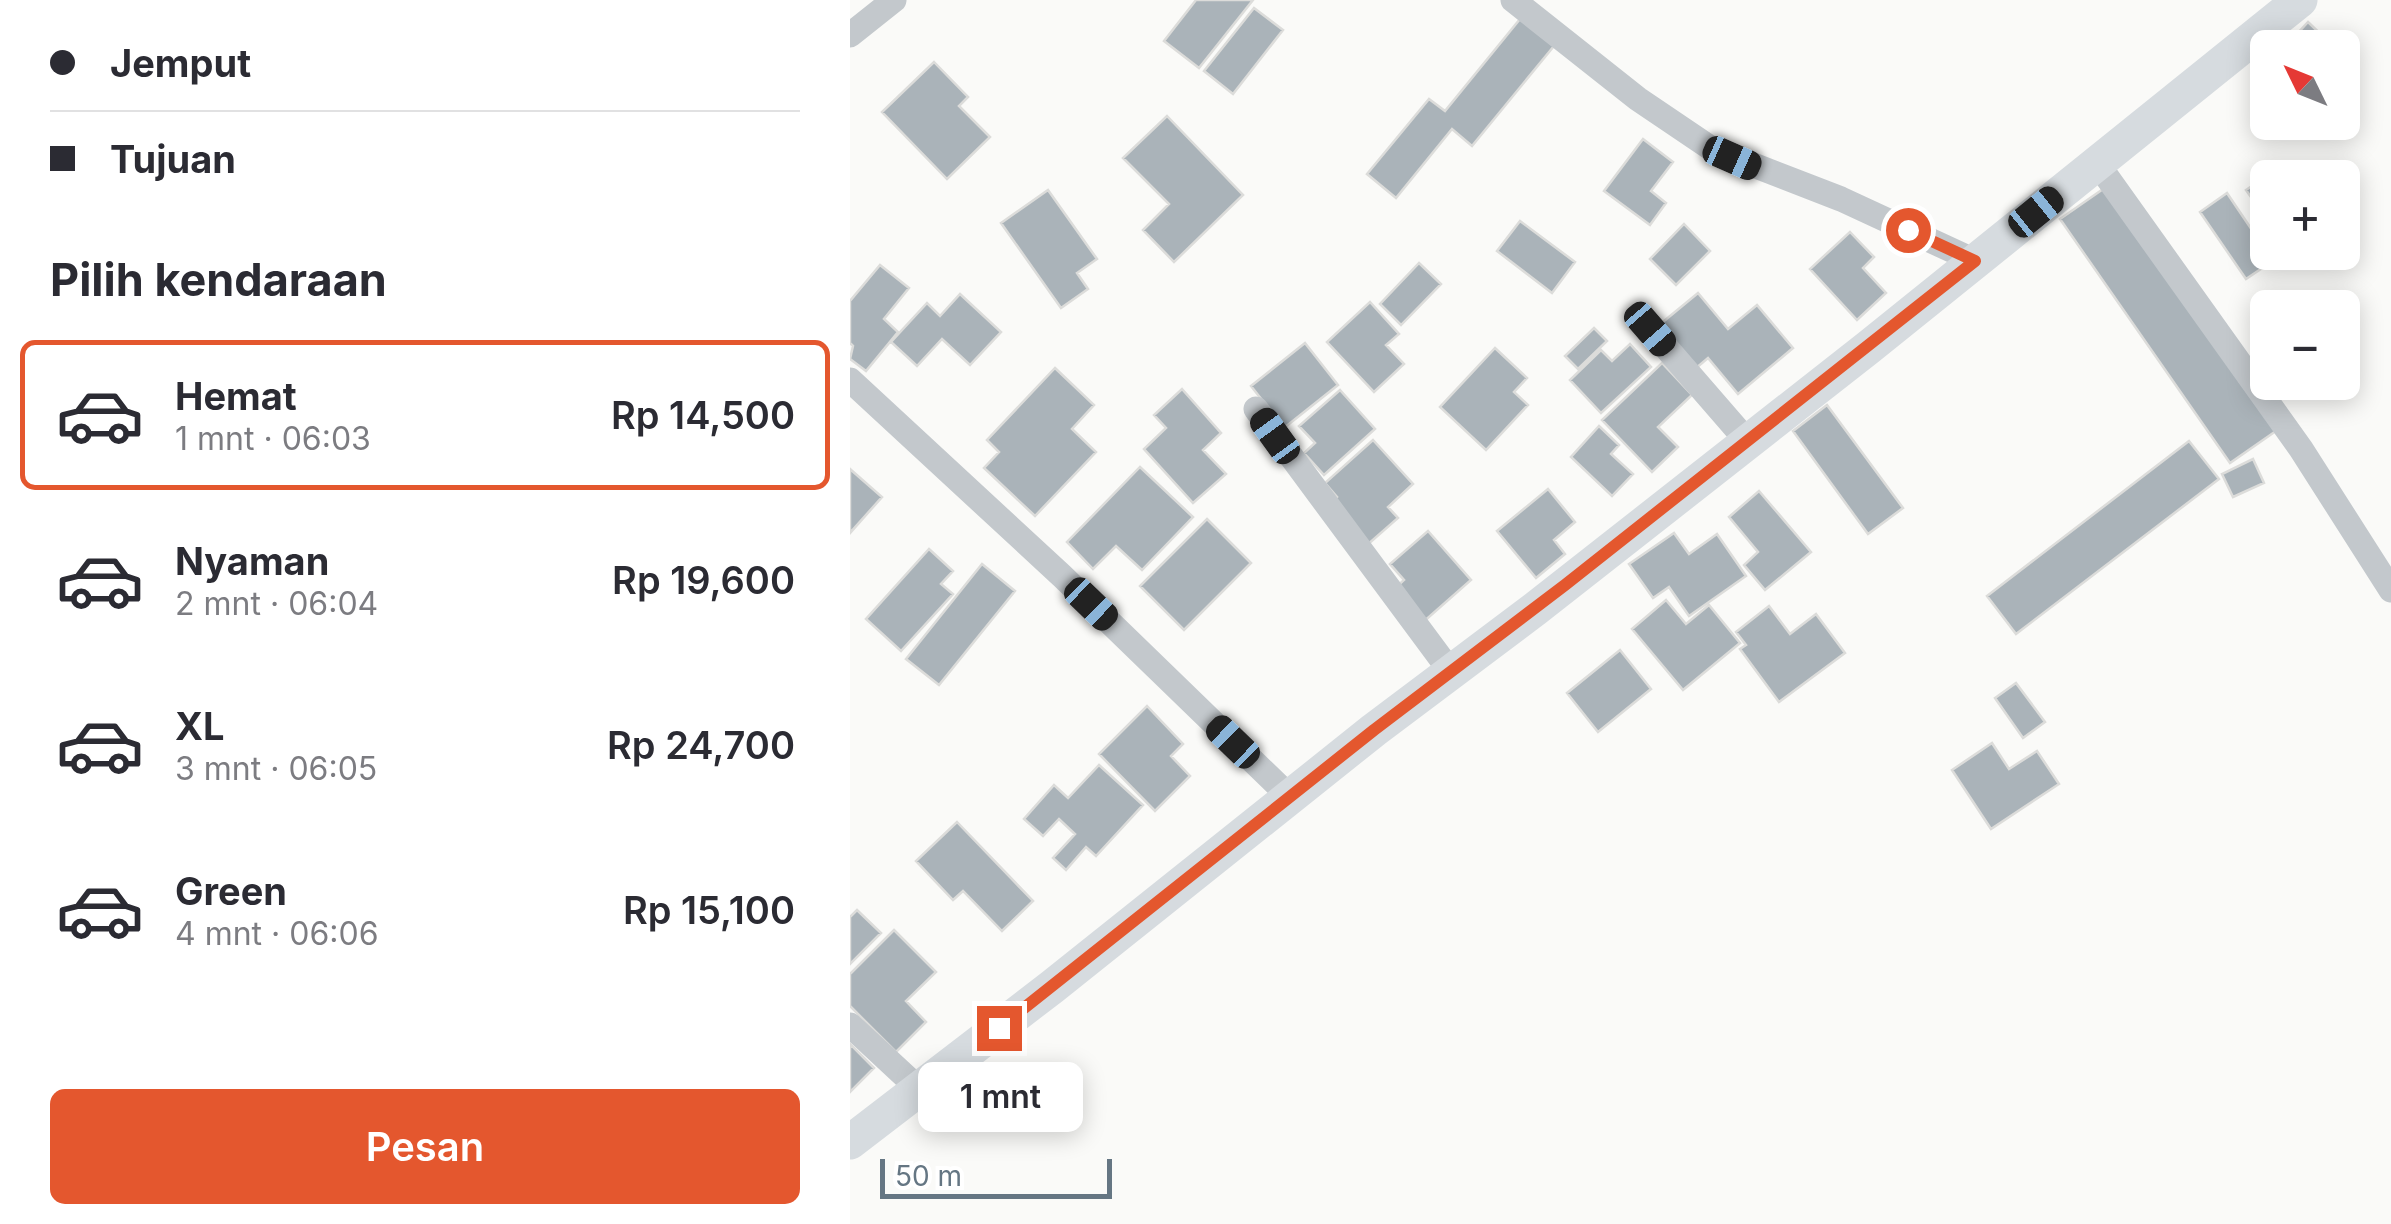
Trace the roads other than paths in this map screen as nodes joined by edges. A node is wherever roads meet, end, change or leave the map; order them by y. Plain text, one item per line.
1 (894, 0) edge
2 (1513, 0) edge
3 (2300, 0) edge
4 (850, 35) edge
5 (2097, 164) junction
6 (1975, 261) junction
7 (1650, 329) dead end
8 (856, 395) edge
9 (1256, 410) dead end
10 (1748, 442) junction
11 (2391, 590) edge
12 (1450, 672) junction
13 (1290, 797) junction
14 (850, 1024) edge
15 (919, 1089) junction
16 (850, 1142) edge

1 - 4 street
2 - 6 street
3 - 5 street
5 - 6 street
5 - 11 street
6 - 10 street
7 - 10 street
8 - 13 street
9 - 12 street
10 - 12 street
12 - 13 street
13 - 15 street
14 - 15 street
15 - 16 street

